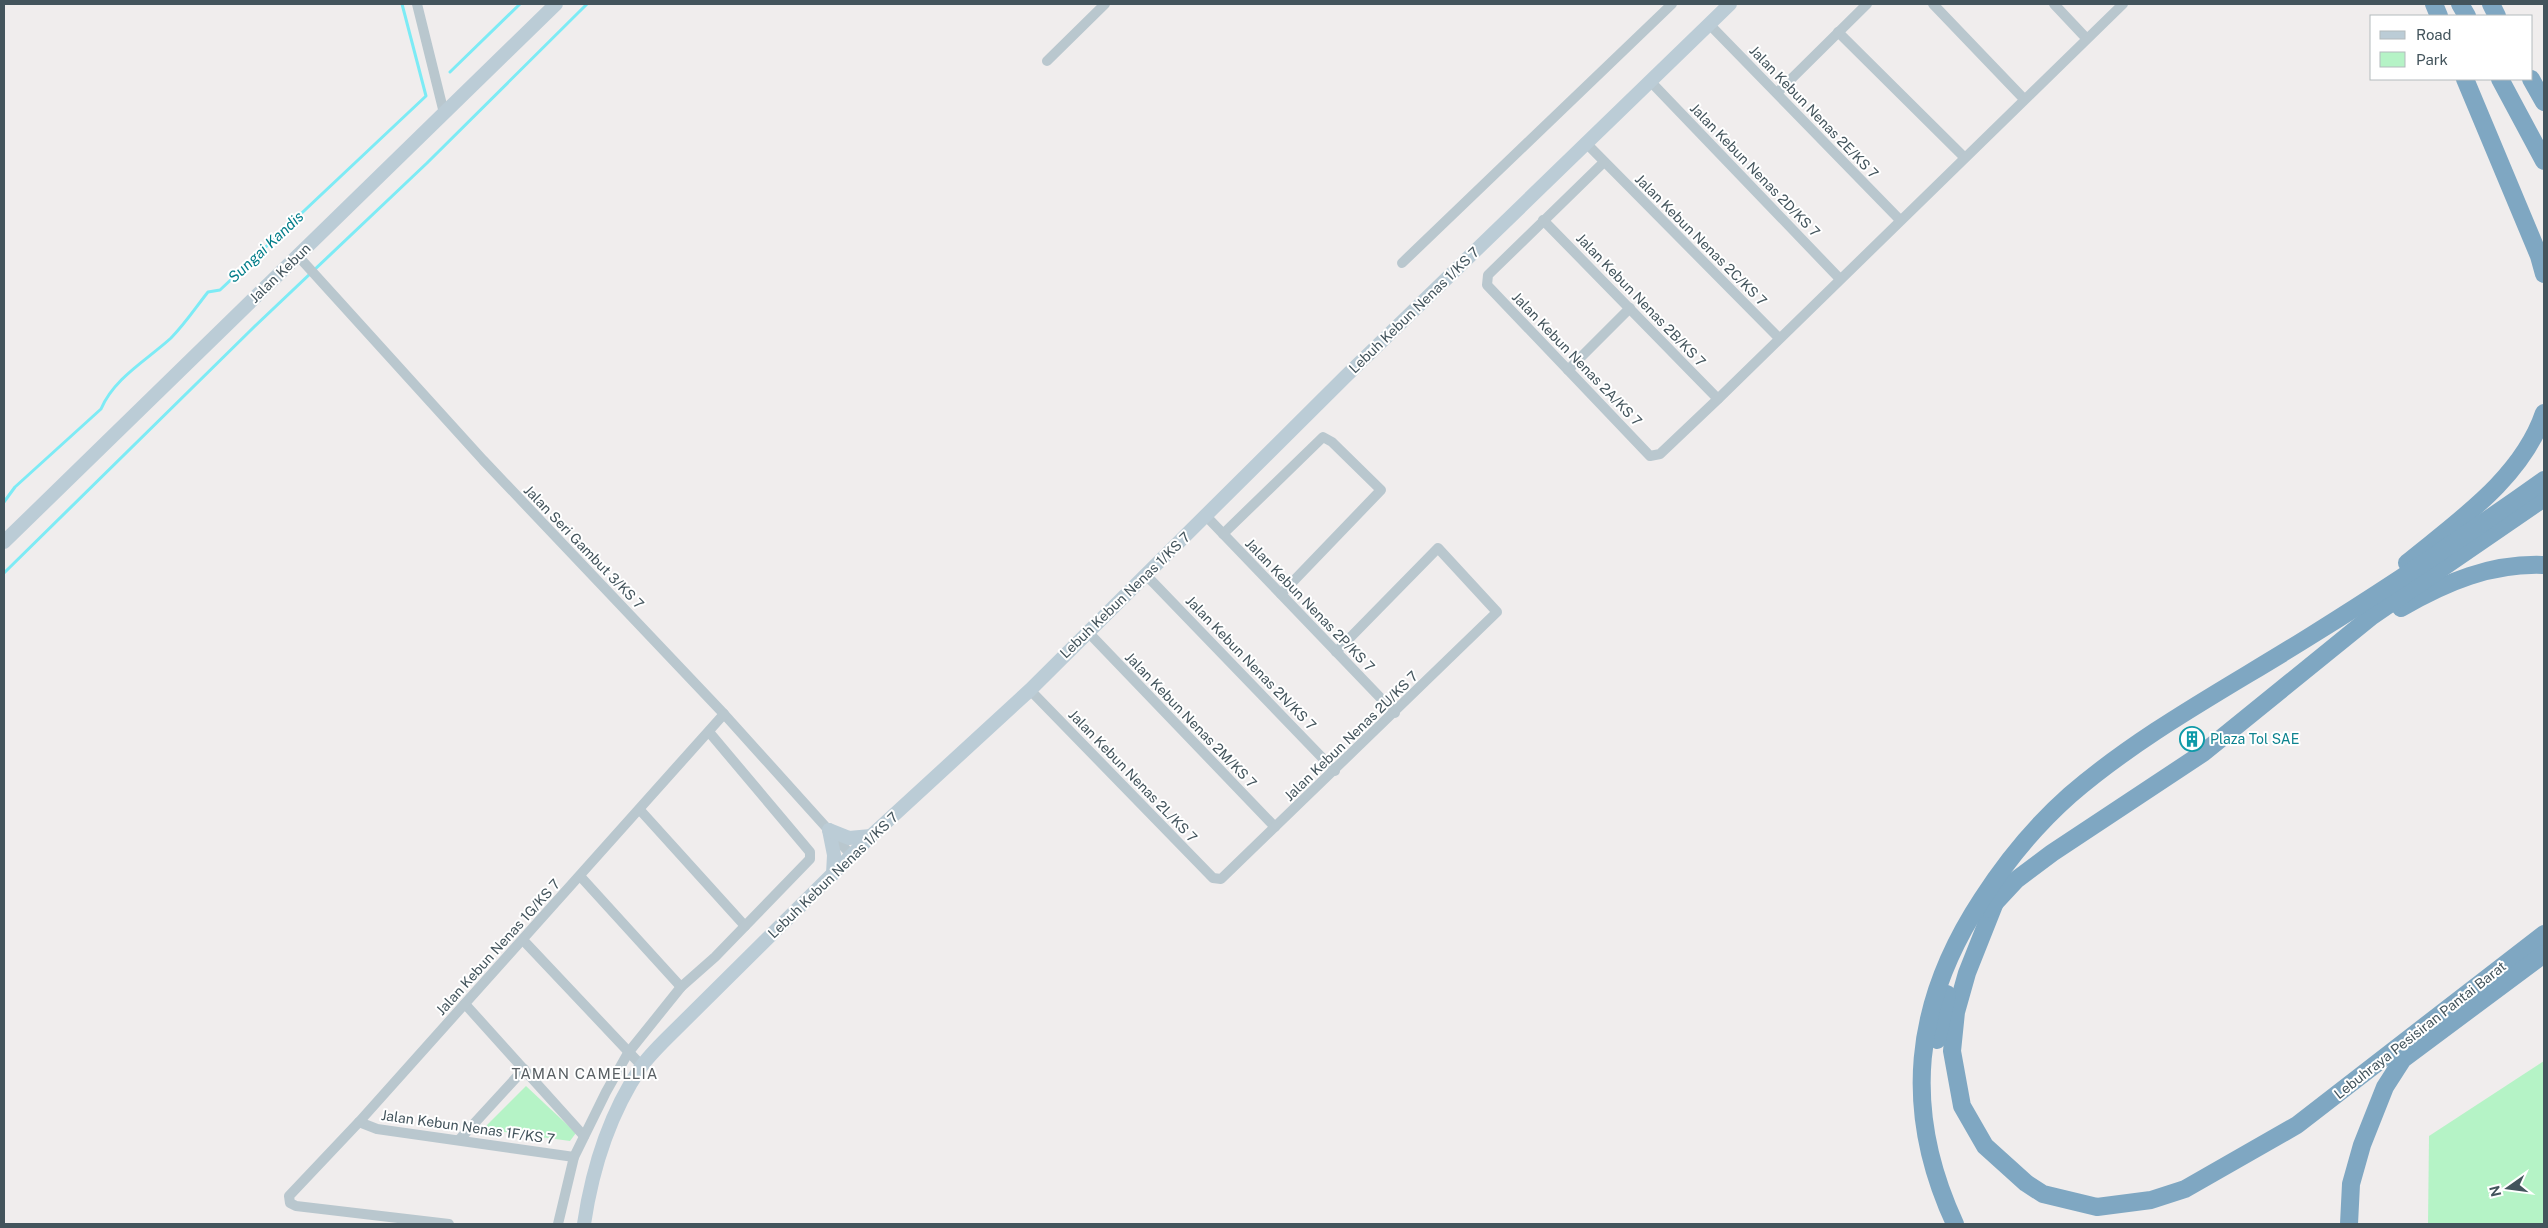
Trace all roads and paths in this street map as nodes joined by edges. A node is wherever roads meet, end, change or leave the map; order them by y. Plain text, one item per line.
1 (416, 4) edge
2 (556, 4) edge
3 (1105, 4) edge
4 (1672, 4) edge
5 (1730, 4) edge
6 (1867, 4) edge
7 (2054, 4) edge
8 (2124, 4) edge
9 (2460, 4) edge
10 (2491, 4) edge
11 (1936, 5) edge
12 (2466, 15) edge
13 (2497, 15) edge
14 (1709, 24) junction
15 (1838, 32) junction
16 (2086, 38) junction
17 (1047, 60) dead end
18 (2465, 80) edge
19 (2501, 80) edge
20 (2533, 80) edge
21 (1650, 81) junction
22 (1777, 93) junction
23 (2024, 99) junction
24 (2544, 102) edge
25 (444, 113) junction
26 (1586, 143) junction
27 (1964, 157) junction
28 (2544, 161) edge
29 (1604, 162) junction
30 (1543, 220) junction
31 (1900, 220) junction
32 (298, 256) junction
33 (1402, 263) dead end
34 (2544, 274) edge
35 (1840, 279) junction
36 (1630, 308) junction
37 (1779, 338) junction
38 (1568, 370) junction
39 (1718, 399) junction
40 (2544, 413) edge
41 (2544, 480) edge
42 (2544, 498) edge
43 (2512, 511) junction
44 (1206, 516) junction
45 (1223, 534) junction
46 (4, 542) edge
47 (2544, 565) edge
48 (1146, 575) junction
49 (1280, 594) junction
50 (2353, 609) junction
51 (1087, 631) junction
52 (2332, 649) junction
53 (1336, 652) junction
54 (1030, 690) junction
55 (1395, 713) junction
56 (724, 714) junction
57 (709, 732) junction
58 (1336, 771) junction
59 (640, 810) junction
60 (1275, 827) junction
61 (829, 830) junction
62 (872, 836) junction
63 (852, 856) junction
64 (833, 874) junction
65 (580, 876) junction
66 (1217, 880) joint
67 (1996, 900) junction
68 (745, 926) junction
69 (2544, 934) edge
70 (523, 940) junction
71 (2544, 954) edge
72 (681, 987) junction
73 (465, 1004) junction
74 (1937, 1040) dead end
75 (628, 1053) junction
76 (642, 1066) junction
77 (524, 1069) junction
78 (359, 1122) junction
79 (584, 1136) junction
80 (459, 1140) junction
81 (574, 1157) junction
82 (449, 1224) edge
83 (558, 1224) edge
84 (584, 1224) edge
85 (1955, 1224) edge
86 (2349, 1224) edge

1 - 25 street
2 - 25 street, Jalan Kebun
3 - 17 street
4 - 33 street
5 - 14 street, Lebuh Kebun Nenas 1/KS 7
6 - 15 street
7 - 16 street
8 - 16 street
9 - 12 highway
10 - 13 highway
11 - 23 street
14 - 21 street, Lebuh Kebun Nenas 1/KS 7
14 - 22 street, Jalan Kebun Nenas 2E/KS 7
15 - 22 street
15 - 27 street
16 - 23 street
18 - 34 highway
19 - 28 highway
20 - 24 highway
21 - 26 street, Lebuh Kebun Nenas 1/KS 7
21 - 35 street, Jalan Kebun Nenas 2D/KS 7
22 - 31 street, Jalan Kebun Nenas 2E/KS 7
23 - 27 street
25 - 32 street, Jalan Kebun
26 - 29 street, Jalan Kebun Nenas 2C/KS 7
26 - 44 street, Lebuh Kebun Nenas 1/KS 7
27 - 31 street
29 - 30 street
29 - 37 street, Jalan Kebun Nenas 2C/KS 7
30 - 36 street, Jalan Kebun Nenas 2B/KS 7
30 - 38 street, Jalan Kebun Nenas 2A/KS 7
31 - 35 street
32 - 46 street, Jalan Kebun
32 - 56 street, Jalan Seri Gambut 3/KS 7
35 - 37 street
36 - 38 street
36 - 39 street, Jalan Kebun Nenas 2B/KS 7
37 - 39 street
38 - 39 street, Jalan Kebun Nenas 2A/KS 7
40 - 50 highway
41 - 43 highway
42 - 43 highway
43 - 50 highway
43 - 52 highway
44 - 45 street, Jalan Kebun Nenas 2P/KS 7
44 - 48 street, Lebuh Kebun Nenas 1/KS 7
45 - 49 street, Jalan Kebun Nenas 2P/KS 7
45 - 49 street
47 - 52 highway
48 - 51 street, Lebuh Kebun Nenas 1/KS 7
48 - 58 street, Jalan Kebun Nenas 2N/KS 7
49 - 53 street, Jalan Kebun Nenas 2P/KS 7
50 - 85 highway
51 - 54 street, Lebuh Kebun Nenas 1/KS 7
51 - 60 street, Jalan Kebun Nenas 2M/KS 7
52 - 67 highway
53 - 55 street, Jalan Kebun Nenas 2P/KS 7
53 - 55 street, Jalan Kebun Nenas 2U/KS 7
54 - 62 street, Lebuh Kebun Nenas 1/KS 7
54 - 66 street, Jalan Kebun Nenas 2L/KS 7
55 - 58 street, Jalan Kebun Nenas 2U/KS 7
56 - 57 street, Jalan Kebun Nenas 1G/KS 7
56 - 61 street, Jalan Seri Gambut 3/KS 7
57 - 59 street, Jalan Kebun Nenas 1G/KS 7
57 - 68 street
58 - 60 street, Jalan Kebun Nenas 2U/KS 7
59 - 65 street, Jalan Kebun Nenas 1G/KS 7
59 - 68 street
60 - 66 street, Jalan Kebun Nenas 2U/KS 7
61 - 62 street
61 - 63 street, Jalan Seri Gambut 3/KS 7
61 - 64 street
62 - 63 street, Lebuh Kebun Nenas 1/KS 7
63 - 64 street, Lebuh Kebun Nenas 1/KS 7
64 - 76 street, Lebuh Kebun Nenas 1/KS 7
65 - 70 street, Jalan Kebun Nenas 1G/KS 7
65 - 72 street
67 - 69 highway, Lebuhraya Pesisiran Pantai Barat
67 - 74 highway
68 - 72 street
70 - 73 street, Jalan Kebun Nenas 1G/KS 7
70 - 75 street
71 - 86 highway, Lebuhraya Pesisiran Pantai Barat
72 - 75 street
73 - 77 street
73 - 78 street, Jalan Kebun Nenas 1G/KS 7
75 - 76 street
75 - 79 street
76 - 84 street, Lebuh Kebun Nenas 1/KS 7
77 - 79 street
77 - 80 street
78 - 80 street, Jalan Kebun Nenas 1F/KS 7
78 - 82 street, Jalan Kebun Nenas 1G/KS 7
79 - 81 street
80 - 81 street, Jalan Kebun Nenas 1F/KS 7
81 - 83 street

